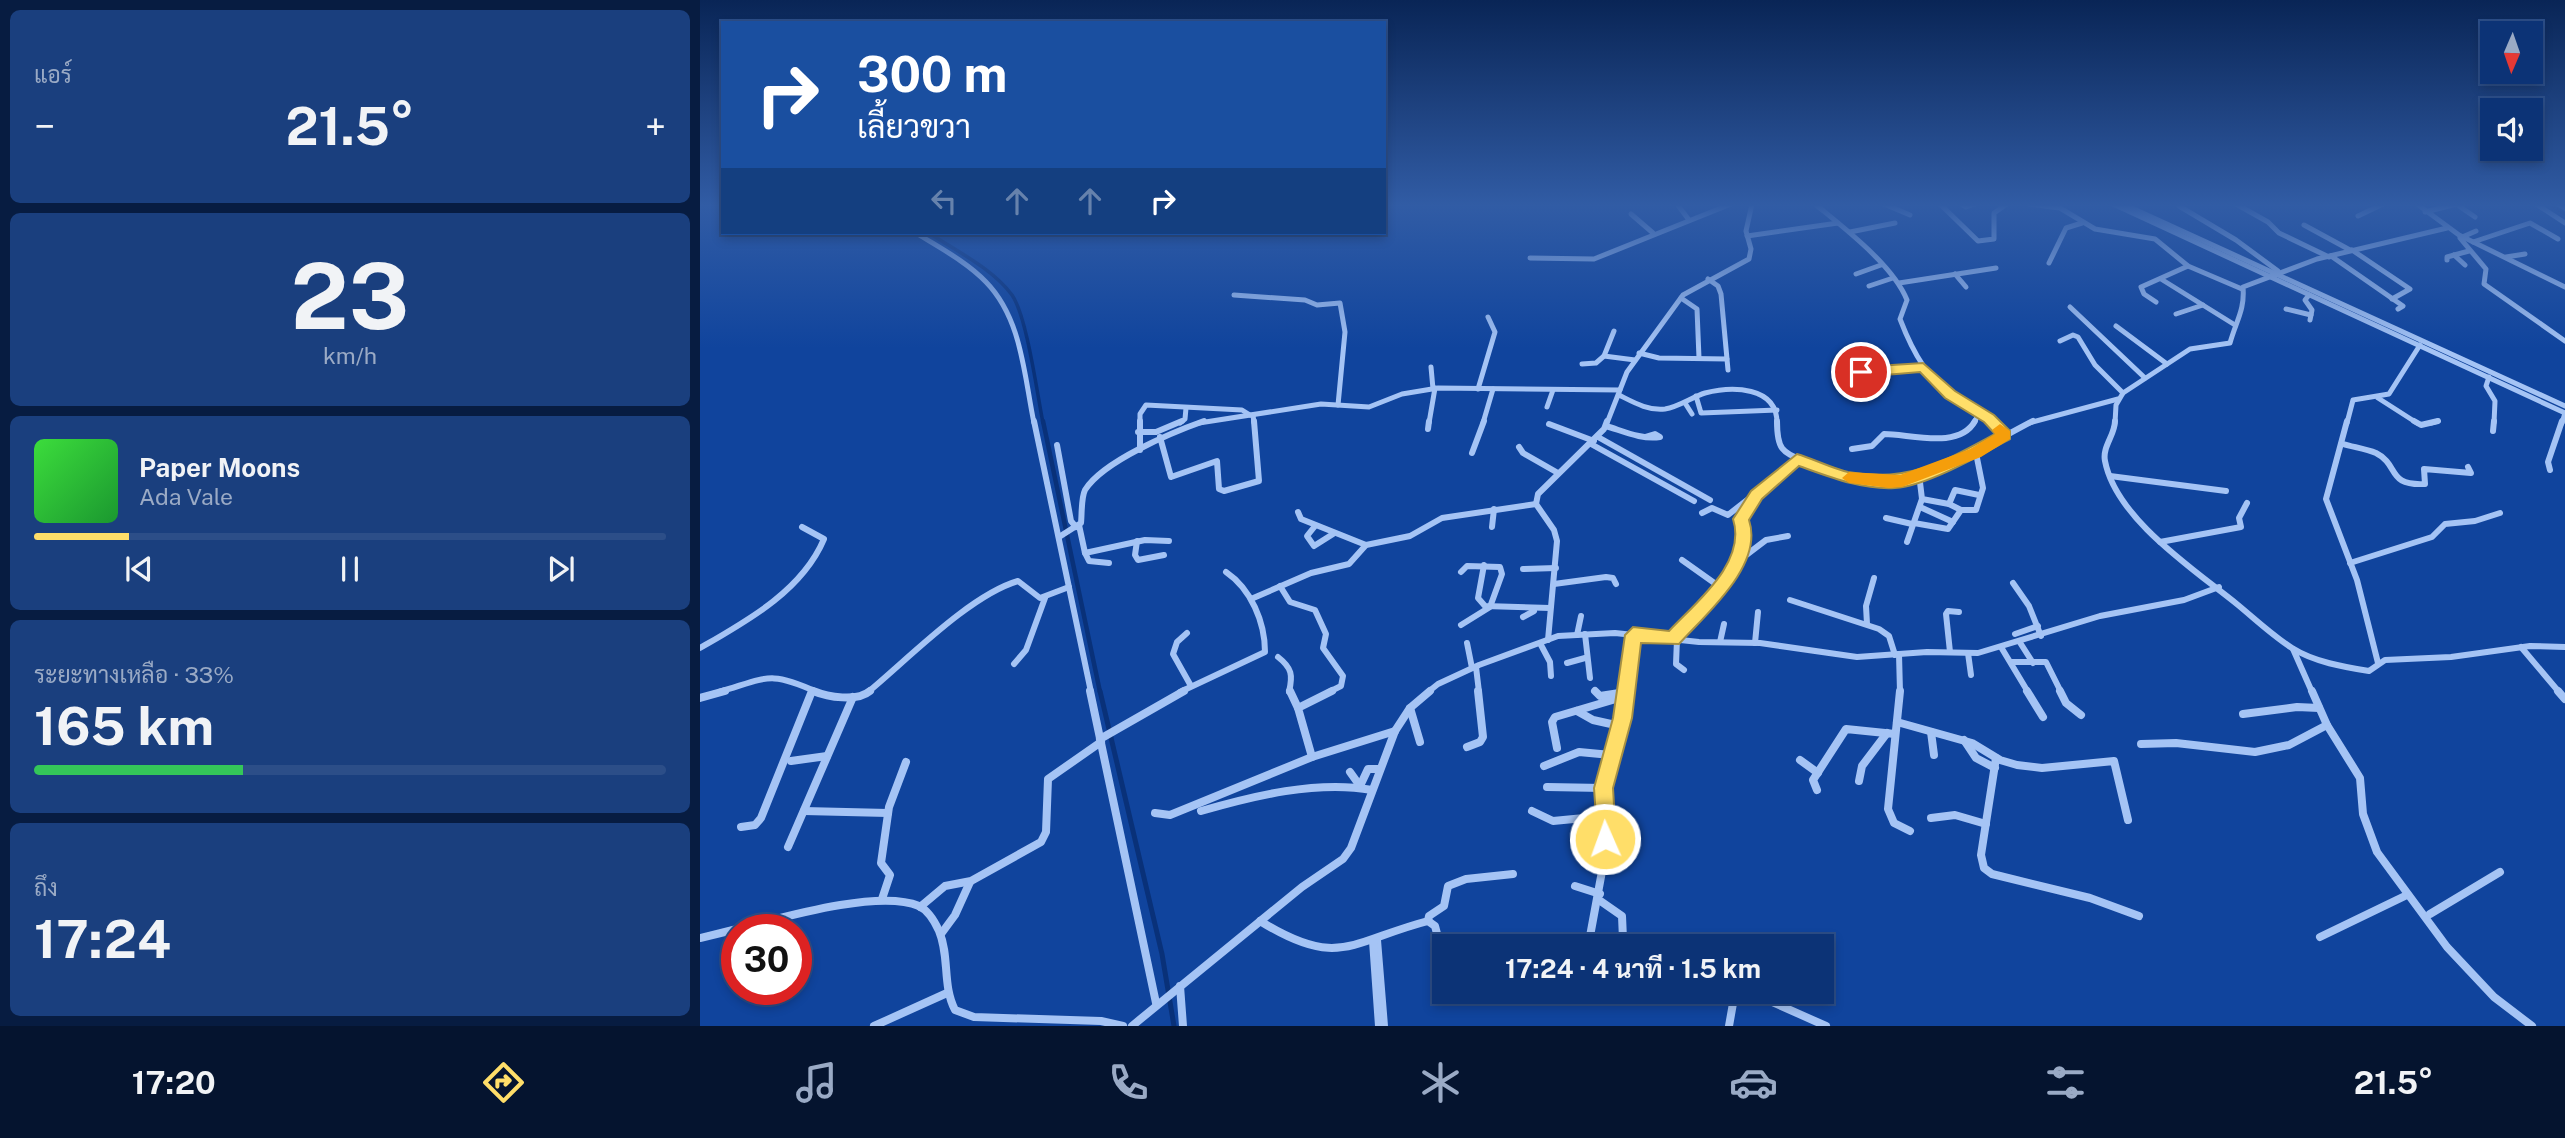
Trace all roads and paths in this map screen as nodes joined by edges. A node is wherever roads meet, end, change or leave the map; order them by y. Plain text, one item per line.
1 (949, 252) edge
2 (1611, 252) edge
3 (1751, 252) edge
4 (1869, 252) edge
5 (2054, 252) edge
6 (2171, 252) edge
7 (2224, 252) edge
8 (2228, 252) edge
9 (2250, 252) edge
10 (2321, 252) edge
11 (2344, 252) edge
12 (2354, 252) edge
13 (2466, 252) edge
14 (2470, 252) edge
15 (2494, 252) edge
16 (2525, 254) dead end
17 (2454, 255) junction
18 (2330, 256) junction
19 (2505, 257) junction
20 (1530, 258) dead end
21 (2447, 260) dead end
22 (2049, 263) dead end
23 (1881, 265) junction
24 (2465, 265) dead end
25 (2188, 266) junction
26 (1996, 268) dead end
27 (2274, 273) junction
28 (1856, 274) dead end
29 (1955, 274) junction
30 (1893, 278) junction
31 (1708, 279) junction
32 (2161, 279) junction
33 (1899, 283) junction
34 (1870, 286) dead end
35 (1966, 287) dead end
36 (2565, 287) edge
37 (2242, 289) junction
38 (1234, 295) dead end
39 (2309, 295) junction
40 (1681, 298) junction
41 (2392, 299) junction
42 (2156, 302) dead end
43 (2203, 305) junction
44 (2070, 307) dead end
45 (2286, 309) dead end
46 (2398, 309) dead end
47 (2176, 314) dead end
48 (1488, 317) dead end
49 (2235, 325) junction
50 (2116, 326) dead end
51 (1614, 331) dead end
52 (2060, 341) dead end
53 (2565, 341) edge
54 (2420, 345) junction
55 (1639, 353) junction
56 (1604, 356) junction
57 (1699, 358) junction
58 (1727, 359) junction
59 (1635, 360) junction
60 (1582, 364) dead end
61 (2168, 364) junction
62 (1431, 367) dead end
63 (1923, 368) junction
64 (1728, 370) dead end
65 (1868, 370) dead end
66 (2489, 377) junction
67 (2145, 378) junction
68 (1434, 388) junction
69 (1478, 389) junction
70 (1493, 389) junction
71 (1553, 390) junction
72 (1619, 392) junction
73 (1696, 396) junction
74 (2121, 396) junction
75 (2377, 397) junction
76 (1685, 403) junction
77 (1338, 405) junction
78 (2565, 406) edge
79 (1547, 407) dead end
80 (1186, 408) junction
81 (1777, 410) junction
82 (1979, 413) junction
83 (2565, 413) edge
84 (1692, 414) dead end
85 (1252, 415) junction
86 (2438, 422) dead end
87 (1549, 424) dead end
88 (1994, 424) junction
89 (1606, 425) junction
90 (2016, 428) junction
91 (1428, 429) dead end
92 (1138, 432) junction
93 (2493, 432) dead end
94 (2005, 435) junction
95 (1160, 437) junction
96 (1645, 437) dead end
97 (1594, 441) junction
98 (2343, 443) junction
99 (1057, 445) dead end
100 (1519, 447) dead end
101 (1852, 449) dead end
102 (1140, 450) junction
103 (1472, 453) dead end
104 (1976, 453) junction
105 (1797, 460) junction
106 (2468, 467) dead end
107 (2550, 470) dead end
108 (1558, 473) junction
109 (1919, 474) junction
110 (2110, 476) junction
111 (2226, 491) dead end
112 (1979, 495) junction
113 (1710, 500) dead end
114 (1752, 500) junction
115 (1694, 501) dead end
116 (1921, 503) junction
117 (2246, 503) dead end
118 (1536, 504) junction
119 (1949, 504) junction
120 (1497, 509) junction
121 (1961, 510) junction
122 (1298, 512) dead end
123 (1702, 513) dead end
124 (2500, 513) dead end
125 (1886, 518) dead end
126 (1953, 522) junction
127 (1913, 524) junction
128 (1315, 526) junction
129 (802, 527) dead end
130 (1076, 527) junction
131 (1492, 527) dead end
132 (1333, 534) junction
133 (1062, 535) junction
134 (1787, 536) dead end
135 (1138, 541) junction
136 (1907, 542) dead end
137 (2160, 542) junction
138 (1366, 545) junction
139 (1085, 553) junction
140 (1741, 559) junction
141 (1682, 560) dead end
142 (1110, 563) dead end
143 (2350, 563) junction
144 (1484, 565) junction
145 (1523, 569) dead end
146 (1226, 572) dead end
147 (1461, 572) dead end
148 (1555, 572) junction
149 (1874, 578) dead end
150 (1565, 583) junction
151 (2013, 583) dead end
152 (1554, 584) junction
153 (1616, 584) dead end
154 (1280, 586) junction
155 (1069, 587) junction
156 (1720, 587) junction
157 (2219, 587) junction
158 (1045, 598) junction
159 (1251, 598) junction
160 (1790, 600) dead end
161 (1490, 607) junction
162 (1550, 610) junction
163 (1758, 612) dead end
164 (1959, 612) dead end
165 (1581, 616) dead end
166 (1523, 617) dead end
167 (1724, 624) dead end
168 (1867, 624) junction
169 (1461, 625) dead end
170 (2038, 626) junction
171 (1187, 633) dead end
172 (1581, 634) junction
173 (1633, 635) junction
174 (2041, 636) junction
175 (2017, 637) junction
176 (1675, 639) junction
177 (1544, 642) junction
178 (1720, 642) junction
179 (1467, 643) dead end
180 (1755, 643) junction
181 (2001, 647) junction
182 (2521, 647) junction
183 (2565, 647) edge
184 (700, 648) edge
185 (2293, 649) junction
186 (1950, 652) junction
187 (1968, 653) junction
188 (1897, 655) junction
189 (1278, 657) dead end
190 (1586, 658) junction
191 (2012, 662) junction
192 (1567, 663) dead end
193 (2033, 663) junction
194 (2378, 663) junction
195 (1014, 664) dead end
196 (1474, 668) junction
197 (1684, 670) dead end
198 (1971, 675) dead end
199 (1551, 676) dead end
200 (1590, 678) dead end
201 (1191, 686) junction
202 (812, 691) junction
203 (1595, 691) dead end
204 (1626, 694) junction
205 (853, 697) junction
206 (700, 698) edge
207 (2565, 699) edge
208 (1298, 708) junction
209 (1410, 708) junction
210 (2319, 708) junction
211 (1577, 711) junction
212 (2243, 714) dead end
213 (2081, 715) dead end
214 (2043, 717) dead end
215 (1897, 722) junction
216 (2328, 725) junction
217 (1620, 726) junction
218 (1395, 731) junction
219 (1931, 732) junction
220 (1891, 733) junction
221 (1105, 738) junction
222 (1964, 740) junction
223 (1420, 742) dead end
224 (2141, 744) dead end
225 (1467, 747) dead end
226 (1557, 748) dead end
227 (1611, 755) junction
228 (1934, 755) dead end
229 (827, 756) junction
230 (1312, 757) junction
231 (1800, 760) dead end
232 (791, 761) dead end
233 (906, 762) dead end
234 (1996, 763) junction
235 (1544, 766) dead end
236 (1380, 769) junction
237 (1350, 772) dead end
238 (1818, 773) junction
239 (1859, 781) dead end
240 (1360, 786) junction
241 (1548, 787) dead end
242 (1603, 788) junction
243 (1373, 790) junction
244 (1818, 790) dead end
245 (804, 811) junction
246 (1201, 811) dead end
247 (1532, 811) dead end
248 (888, 813) junction
249 (1155, 813) dead end
250 (1605, 816) junction
251 (1931, 818) dead end
252 (2128, 820) dead end
253 (1986, 824) junction
254 (741, 827) dead end
255 (1910, 831) dead end
256 (788, 847) dead end
257 (2500, 872) dead end
258 (1513, 874) dead end
259 (971, 881) junction
260 (1575, 886) dead end
261 (2407, 895) junction
262 (1600, 897) junction
263 (882, 899) junction
264 (920, 906) junction
265 (810, 914) edge
266 (2139, 916) dead end
267 (2427, 916) junction
268 (1260, 921) junction
269 (1428, 921) junction
270 (721, 933) edge
271 (941, 934) junction
272 (1436, 934) edge
273 (1591, 934) edge
274 (1623, 934) edge
275 (2320, 937) dead end
276 (700, 938) edge
277 (1375, 941) junction
278 (1177, 988) junction
279 (947, 993) junction
280 (1160, 1001) junction
281 (1733, 1004) edge
282 (1777, 1004) edge
283 (874, 1026) edge
284 (1123, 1026) edge
285 (1132, 1026) edge
286 (1183, 1026) edge
287 (1382, 1026) edge
288 (1729, 1026) edge
289 (1826, 1026) edge
290 (2532, 1026) edge

1 - 133 street
2 - 20 street
3 - 31 street
4 - 23 street
5 - 22 street
6 - 25 street
7 - 27 street
8 - 27 street
9 - 27 street
10 - 18 street
11 - 18 street
12 - 41 street
13 - 17 street
14 - 53 street
15 - 19 street
16 - 19 street
17 - 21 street
17 - 24 street
18 - 27 street
18 - 41 street
19 - 36 street
23 - 28 street
23 - 30 street
25 - 32 street
25 - 37 street
26 - 29 street
27 - 37 street
27 - 39 street
27 - 78 street
29 - 33 street
29 - 35 street
30 - 33 street
30 - 34 street
31 - 40 street
31 - 58 street
32 - 42 street
32 - 43 street
33 - 63 street
37 - 49 street
38 - 77 street
39 - 45 street
39 - 54 street
40 - 55 street
40 - 57 street
41 - 46 street
43 - 47 street
43 - 49 street
44 - 67 street
48 - 69 street
49 - 61 street
50 - 61 street
51 - 56 street
52 - 74 street
54 - 66 street
54 - 75 street
55 - 57 street
55 - 59 street
56 - 59 street
56 - 60 street
57 - 58 street
58 - 64 street
59 - 72 street
61 - 67 street
62 - 68 street
63 - 65 street
63 - 82 street
66 - 83 street
66 - 93 street
67 - 74 street
68 - 69 street
68 - 77 street
68 - 91 street
69 - 70 street
70 - 71 street
70 - 103 street
71 - 72 street
71 - 79 street
72 - 76 street
72 - 89 street
73 - 76 street
73 - 81 street
73 - 81 street
74 - 90 street
74 - 110 street
75 - 86 street
75 - 98 street
76 - 84 street
77 - 85 street
80 - 85 street
80 - 92 street
80 - 92 street
81 - 105 street
82 - 88 street
82 - 101 street
83 - 107 street
85 - 95 street
85 - 95 street
87 - 97 street
88 - 90 street
88 - 94 street
89 - 96 street
89 - 97 street
90 - 94 street
92 - 102 street
94 - 104 street
95 - 102 street
97 - 108 street
97 - 113 street
97 - 115 street
98 - 106 street
98 - 143 street
99 - 130 street
100 - 108 street
102 - 130 street
104 - 109 street
104 - 112 street
105 - 109 street
105 - 114 street
108 - 118 street
109 - 116 street
110 - 111 street
110 - 137 street
112 - 119 street
112 - 121 street
114 - 123 street
114 - 140 street
116 - 119 street
116 - 126 street
116 - 127 street
117 - 137 street
118 - 120 street
118 - 148 street
119 - 121 street
120 - 131 street
120 - 138 street
121 - 126 street
122 - 128 street
124 - 143 street
125 - 127 street
126 - 127 street
127 - 136 street
128 - 132 street
128 - 132 street
129 - 184 street
130 - 133 street
130 - 139 street
132 - 138 street
133 - 155 street
134 - 140 street
135 - 135 street
135 - 139 street
137 - 157 street
138 - 154 street
139 - 142 street
140 - 156 street
141 - 156 street
143 - 194 street
144 - 147 street
144 - 161 street
144 - 161 street
145 - 148 street
146 - 159 street
148 - 150 street
148 - 152 street
149 - 168 street
150 - 152 street
150 - 153 street
151 - 170 street
152 - 162 street
154 - 159 street
154 - 208 street
155 - 158 street
155 - 221 street
156 - 176 street
157 - 174 street
157 - 185 street
158 - 195 street
158 - 205 street
159 - 201 street
160 - 168 street
161 - 162 street
161 - 169 street
162 - 166 street
162 - 177 street
163 - 180 street
164 - 186 street
165 - 172 street
167 - 178 street
168 - 188 street
170 - 174 street
170 - 175 street
171 - 201 street
172 - 173 street
172 - 177 street
172 - 190 street
173 - 176 street
173 - 204 street
174 - 175 street
175 - 181 street
175 - 193 street
176 - 178 street
176 - 197 street
177 - 196 street
177 - 199 street
178 - 180 street
179 - 196 street
180 - 188 street
181 - 187 street
181 - 191 street
182 - 183 street
182 - 194 street
182 - 207 street
185 - 194 street
185 - 210 street
186 - 187 street
186 - 188 street
187 - 198 street
188 - 215 street
189 - 208 street
190 - 192 street
190 - 200 street
191 - 193 street
191 - 214 street
193 - 213 street
196 - 209 street
196 - 225 street
201 - 221 street
202 - 205 street
202 - 206 street
202 - 254 street
203 - 204 street
204 - 211 street
204 - 217 street
205 - 229 street
208 - 230 street
209 - 218 street
209 - 223 street
210 - 212 street
210 - 216 street
211 - 217 street
211 - 226 street
215 - 219 street
215 - 220 street
216 - 224 street
216 - 261 street
217 - 227 street
218 - 230 street
218 - 236 street
219 - 222 street
219 - 228 street
220 - 238 street
220 - 239 street
220 - 255 street
221 - 259 street
221 - 280 street
222 - 234 street
222 - 234 street
227 - 235 street
227 - 242 street
229 - 232 street
229 - 245 street
230 - 249 street
231 - 238 street
233 - 248 street
234 - 252 street
234 - 253 street
236 - 240 street
236 - 243 street
237 - 240 street
238 - 244 street
240 - 243 street
240 - 246 street
241 - 242 street
242 - 250 street
243 - 268 street
245 - 248 street
245 - 256 street
247 - 250 street
248 - 263 street
250 - 262 street
251 - 253 street
253 - 266 street
257 - 267 street
258 - 269 street
259 - 264 street
259 - 271 street
260 - 262 street
261 - 267 street
261 - 275 street
262 - 273 street
262 - 274 street
263 - 264 street
263 - 265 street
264 - 271 street
267 - 290 street
268 - 277 street
268 - 278 street
269 - 272 street
269 - 277 street
270 - 276 street
271 - 279 street
277 - 287 street
278 - 280 street
278 - 286 street
279 - 283 street
279 - 284 street
280 - 285 street
281 - 288 street
282 - 289 street

